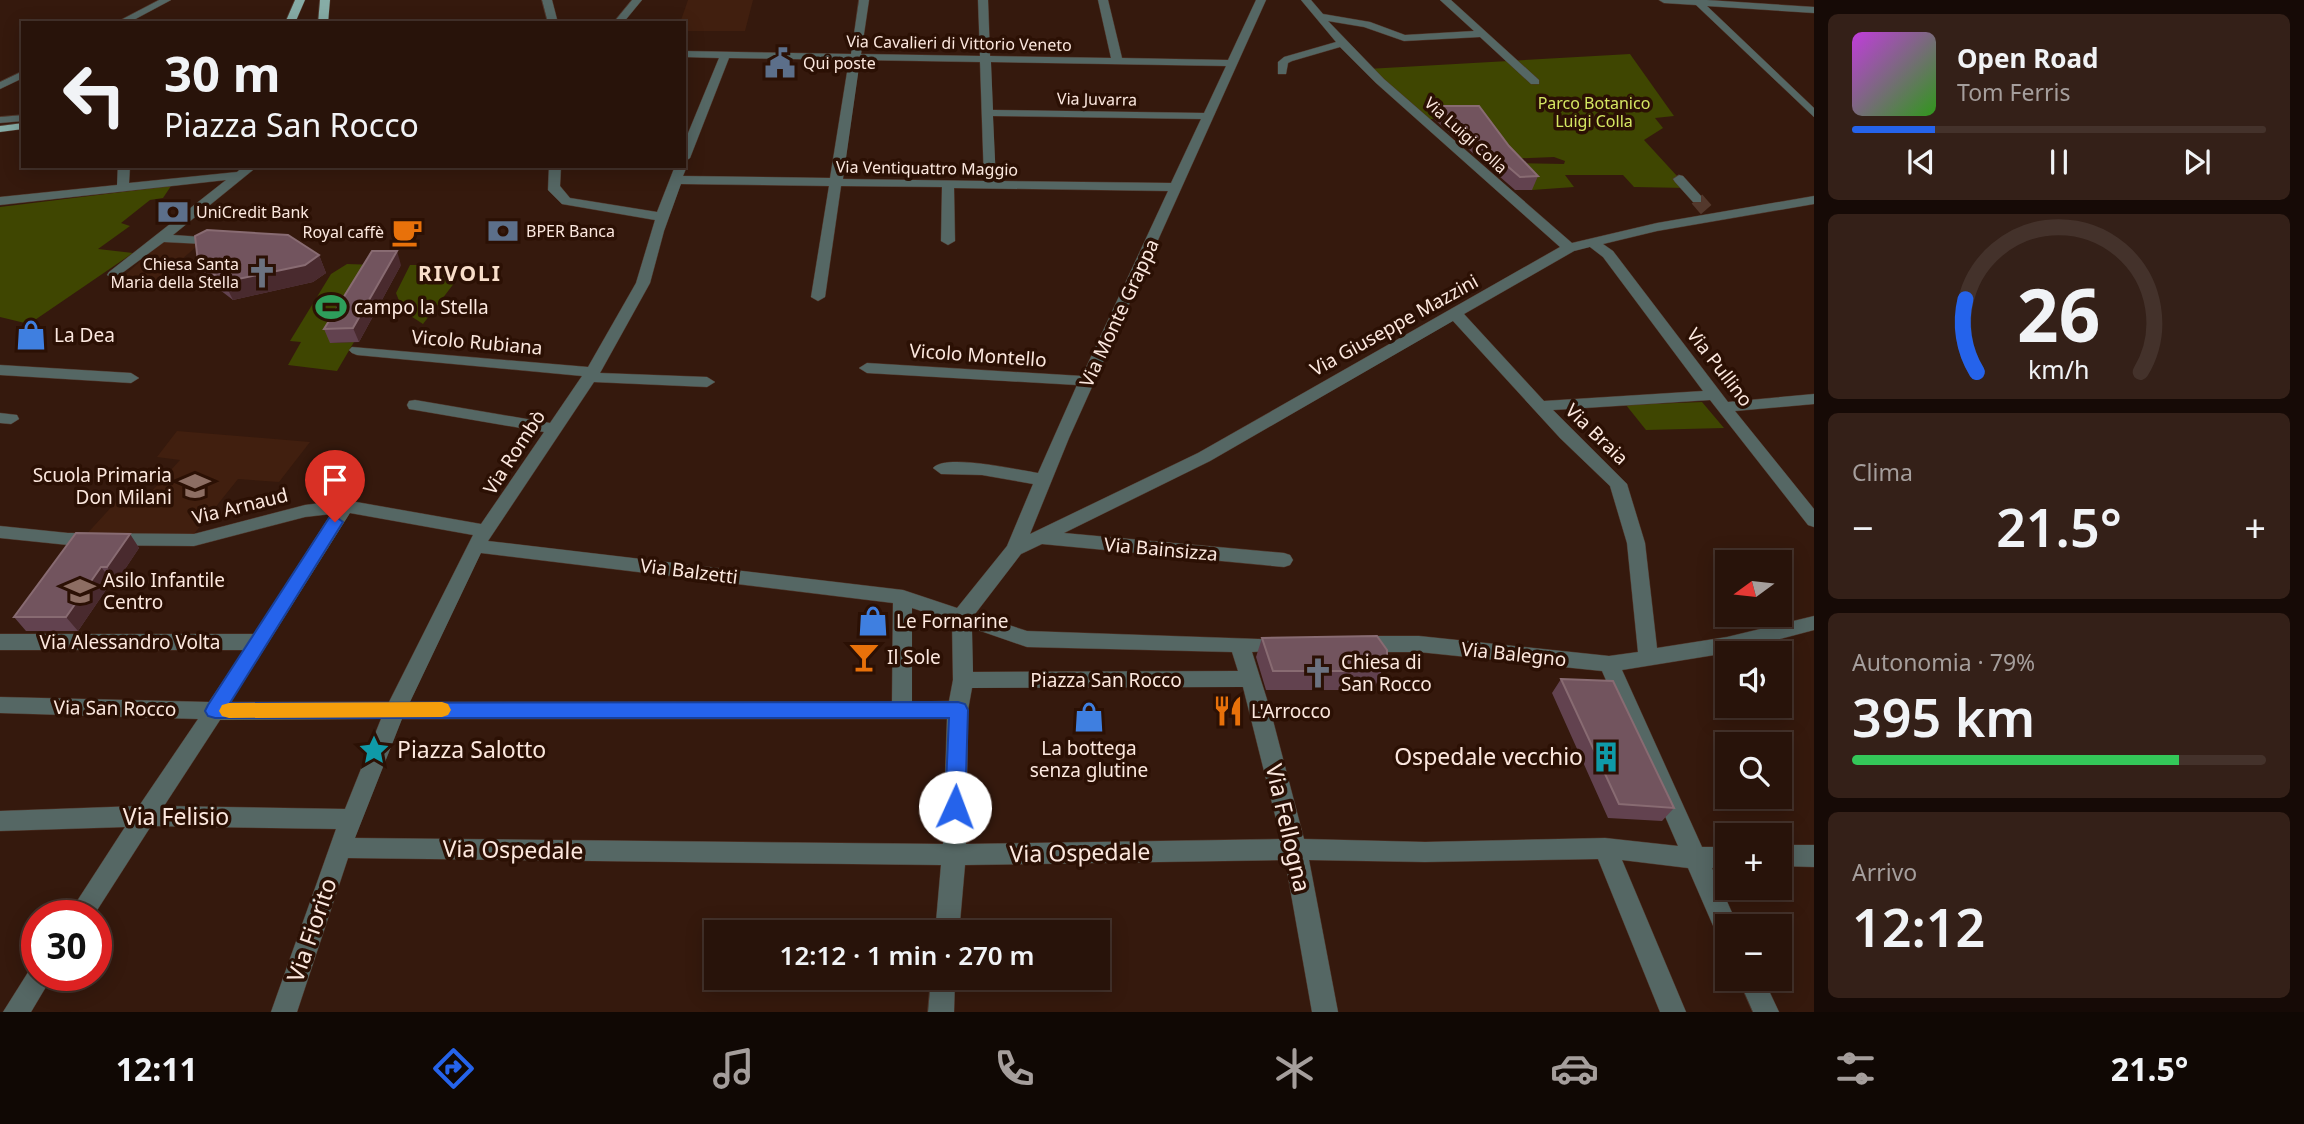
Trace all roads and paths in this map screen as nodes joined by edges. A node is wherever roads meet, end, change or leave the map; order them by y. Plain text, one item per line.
1 (166, 0) edge
2 (300, 0) edge
3 (325, 0) edge
4 (547, 0) edge
5 (637, 0) edge
6 (864, 0) edge
7 (983, 0) edge
8 (1103, 0) edge
9 (1261, 0) edge
10 (1306, 0) edge
11 (1445, 0) edge
12 (1664, 0) edge
13 (1699, 3) junction
14 (1802, 9) junction
15 (1814, 10) edge
16 (1320, 16) junction
17 (1814, 17) edge
18 (124, 21) edge
19 (291, 21) edge
20 (323, 21) edge
21 (552, 21) edge
22 (620, 21) edge
23 (1481, 34) junction
24 (1342, 43) junction
25 (686, 54) edge
26 (725, 55) junction
27 (854, 57) junction
28 (985, 58) junction
29 (1117, 61) junction
30 (1233, 63) junction
31 (1282, 72) dead end
32 (21, 75) edge
33 (1535, 82) dead end
34 (0, 86) edge
35 (986, 113) junction
36 (1814, 114) edge
37 (1208, 116) junction
38 (21, 118) edge
39 (0, 120) edge
40 (21, 127) edge
41 (0, 129) edge
42 (686, 153) edge
43 (124, 168) edge
44 (250, 168) edge
45 (555, 168) edge
46 (680, 168) edge
47 (241, 175) junction
48 (1679, 179) dead end
49 (676, 180) junction
50 (837, 183) junction
51 (948, 184) junction
52 (990, 185) junction
53 (124, 187) junction
54 (1177, 187) junction
55 (1697, 200) tunnel mouth
56 (1814, 200) edge
57 (0, 201) edge
58 (662, 217) junction
59 (159, 239) junction
60 (948, 241) dead end
61 (228, 242) edge
62 (1591, 242) junction
63 (1569, 248) junction
64 (114, 275) dead end
65 (818, 297) dead end
66 (1456, 315) junction
67 (357, 349) dead end
68 (867, 368) dead end
69 (0, 370) edge
70 (591, 375) junction
71 (131, 378) dead end
72 (1087, 381) junction
73 (707, 382) dead end
74 (1810, 399) edge
75 (1719, 401) junction
76 (415, 405) dead end
77 (1540, 406) junction
78 (554, 429) junction
79 (941, 468) dead end
80 (1044, 480) junction
81 (345, 506) junction
82 (1814, 521) edge
83 (0, 531) edge
84 (487, 531) junction
85 (1039, 537) junction
86 (475, 546) junction
87 (1015, 549) junction
88 (1284, 560) dead end
89 (903, 597) junction
90 (962, 616) junction
91 (1814, 623) edge
92 (0, 642) edge
93 (260, 642) junction
94 (1296, 645) edge
95 (1337, 645) edge
96 (1240, 646) junction
97 (1648, 657) junction
98 (1609, 664) junction
99 (1249, 679) junction
100 (963, 680) junction
101 (0, 705) edge
102 (396, 709) junction
103 (958, 710) junction
104 (215, 711) junction
105 (902, 711) junction
106 (144, 816) junction
107 (351, 819) junction
108 (0, 821) edge
109 (340, 848) junction
110 (1605, 848) junction
111 (1296, 849) junction
112 (954, 855) junction
113 (1792, 856) edge
114 (1814, 856) edge
115 (1694, 858) junction
116 (1715, 858) edge
117 (90, 900) edge
118 (1720, 914) edge
119 (948, 920) edge
120 (942, 990) edge
121 (30, 991) edge
122 (1756, 991) edge
123 (16, 1012) edge
124 (284, 1012) edge
125 (941, 1012) edge
126 (1325, 1012) edge
127 (1673, 1012) edge
128 (1766, 1012) edge

1 - 18 street
2 - 19 main road
3 - 20 main road
4 - 21 street
5 - 22 street
6 - 27 street
7 - 28 street
8 - 29 street
9 - 30 street, Via Monte Grappa
10 - 16 street, Via Luigi Colla
11 - 23 street
12 - 13 street
13 - 14 street
13 - 36 street
14 - 15 street
14 - 17 street
16 - 23 street
16 - 24 street, Via Luigi Colla
23 - 33 street
24 - 31 street
24 - 63 street, Via Luigi Colla
25 - 26 street, Via Cavalieri di Vittorio Veneto
26 - 27 street, Via Cavalieri di Vittorio Veneto
26 - 42 street
27 - 28 street, Via Cavalieri di Vittorio Veneto
27 - 50 street
28 - 29 street, Via Cavalieri di Vittorio Veneto
28 - 35 street
29 - 30 street, Via Cavalieri di Vittorio Veneto
30 - 37 street, Via Monte Grappa
32 - 34 street
35 - 37 street, Via Juvarra
35 - 52 street
37 - 54 street, Via Monte Grappa
38 - 39 street
40 - 41 main road
43 - 53 street
44 - 47 street
45 - 58 street
46 - 49 street, Via Rombò
47 - 53 street
47 - 59 street
48 - 55 street
49 - 50 street, Via Ventiquattro Maggio
49 - 58 street, Via Rombò
50 - 51 street, Via Ventiquattro Maggio
50 - 65 street
51 - 52 street, Via Ventiquattro Maggio
51 - 60 street
52 - 54 street, Via Ventiquattro Maggio
53 - 57 street
54 - 72 street, Via Monte Grappa
56 - 62 street, Via Giuseppe Mazzini
58 - 70 street, Via Rombò
59 - 61 street
59 - 64 street
62 - 63 street, Via Giuseppe Mazzini
62 - 75 street, Via Pullino
63 - 66 street, Via Giuseppe Mazzini
66 - 77 street, Via Braia
66 - 85 street, Via Giuseppe Mazzini
67 - 70 street, Vicolo Rubiana
68 - 72 street, Vicolo Montello
69 - 71 street
70 - 73 street, Vicolo Rubiana
70 - 78 street, Via Rombò
72 - 80 street, Via Monte Grappa
74 - 75 street
75 - 77 street
75 - 82 street, Via Pullino
76 - 78 street
77 - 97 street, Via Braia
78 - 84 street, Via Rombò
79 - 80 street
80 - 87 street, Via Monte Grappa
81 - 83 street, Via Arnaud
81 - 84 street, Via Arnaud
81 - 93 street
84 - 86 street, Via Rombò
85 - 87 street, Via Giuseppe Mazzini
85 - 88 street, Via Bainsizza
86 - 89 street, Via Balzetti
86 - 102 street, Via Rombò
87 - 90 street, Via Monte Grappa
89 - 90 street
89 - 105 street
90 - 96 street
90 - 100 street
91 - 97 street, Via Balegno
92 - 93 street, Via Alessandro Volta
93 - 104 street
94 - 96 street
95 - 98 street, Via Balegno
96 - 99 street, Via Fellogna
97 - 98 street, Via Balegno
98 - 115 street
99 - 100 street, Piazza San Rocco
99 - 111 street, Via Fellogna
100 - 103 street
101 - 104 street, Via San Rocco
102 - 104 street, Via San Rocco
102 - 105 street, Via San Rocco
102 - 107 street
103 - 105 street
103 - 112 street
104 - 106 street
106 - 107 street, Via Felisio
106 - 108 street, Via Felisio
106 - 117 street
107 - 109 street
109 - 112 street, Via Ospedale
109 - 124 street, Via Fiorito
110 - 111 street, Via Ospedale
110 - 115 street, Via Ospedale
110 - 127 street
111 - 112 street, Via Ospedale
111 - 126 street, Via Fellogna
112 - 119 street
113 - 114 street
115 - 116 street, Via Ospedale
115 - 118 street
120 - 125 street
121 - 123 street
122 - 128 street

